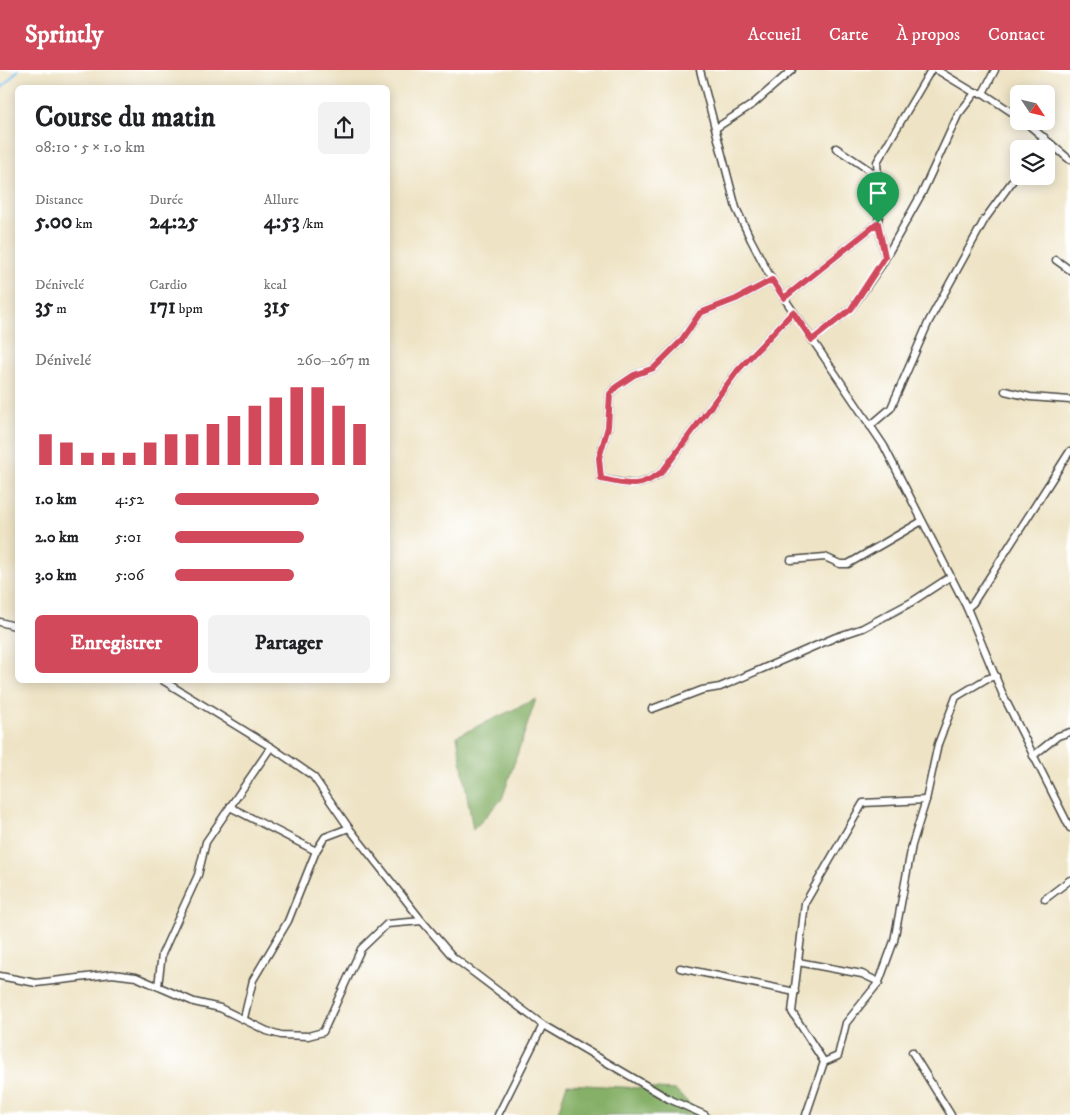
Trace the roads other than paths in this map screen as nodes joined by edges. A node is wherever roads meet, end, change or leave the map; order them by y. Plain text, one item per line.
1 (700, 70) edge
2 (792, 70) edge
3 (931, 70) edge
4 (938, 70) edge
5 (995, 70) edge
6 (975, 93) junction
7 (983, 93) junction
8 (1010, 112) edge
9 (716, 128) junction
10 (1035, 130) edge
11 (1044, 137) junction
12 (1042, 140) edge
13 (836, 148) dead end
14 (1070, 160) edge
15 (878, 176) junction
16 (1010, 184) edge
17 (878, 223) junction
18 (885, 257) junction
19 (1056, 260) dead end
20 (1070, 261) edge
21 (1063, 266) junction
22 (1070, 270) edge
23 (772, 280) junction
24 (784, 298) junction
25 (793, 312) junction
26 (812, 340) junction
27 (1005, 391) dead end
28 (1070, 400) edge
29 (870, 426) junction
30 (1070, 451) edge
31 (922, 521) junction
32 (791, 560) dead end
33 (950, 577) junction
34 (967, 608) junction
35 (0, 622) edge
36 (15, 626) edge
37 (996, 676) junction
38 (167, 683) edge
39 (652, 709) dead end
40 (1070, 732) edge
41 (271, 747) junction
42 (1033, 756) junction
43 (926, 800) junction
44 (230, 806) junction
45 (349, 828) junction
46 (1070, 828) edge
47 (316, 851) junction
48 (1070, 880) edge
49 (1045, 899) dead end
50 (422, 920) junction
51 (798, 962) junction
52 (680, 968) dead end
53 (0, 976) edge
54 (879, 982) junction
55 (158, 986) junction
56 (795, 992) junction
57 (244, 1018) junction
58 (542, 1025) junction
59 (912, 1052) dead end
60 (824, 1062) junction
61 (498, 1115) edge
62 (705, 1115) edge
63 (806, 1115) edge
64 (951, 1115) edge

1 - 9 street
2 - 9 street
3 - 15 street
4 - 6 street
5 - 7 street
6 - 7 street
6 - 18 street
7 - 8 street
9 - 23 street
10 - 11 street
11 - 12 street
11 - 14 street
13 - 15 street
15 - 17 street
16 - 29 street
17 - 18 street
17 - 24 street
18 - 26 street
19 - 21 street
20 - 21 street
21 - 22 street
23 - 24 street
23 - 25 street
24 - 25 street
25 - 26 street
26 - 29 street
27 - 28 street
29 - 31 street
30 - 34 street
31 - 32 street
31 - 33 street
33 - 34 street
33 - 39 street
34 - 37 street
35 - 36 street
37 - 42 street
37 - 43 street
38 - 41 street
40 - 42 street
41 - 44 street
41 - 45 street
42 - 46 street
43 - 51 street
43 - 54 street
44 - 47 street
44 - 55 street
45 - 47 street
45 - 50 street
47 - 57 street
48 - 49 street
50 - 57 street
50 - 58 street
51 - 54 street
51 - 56 street
52 - 56 street
53 - 55 street
54 - 60 street
55 - 57 street
56 - 60 street
58 - 61 street
58 - 62 street
59 - 64 street
60 - 63 street

